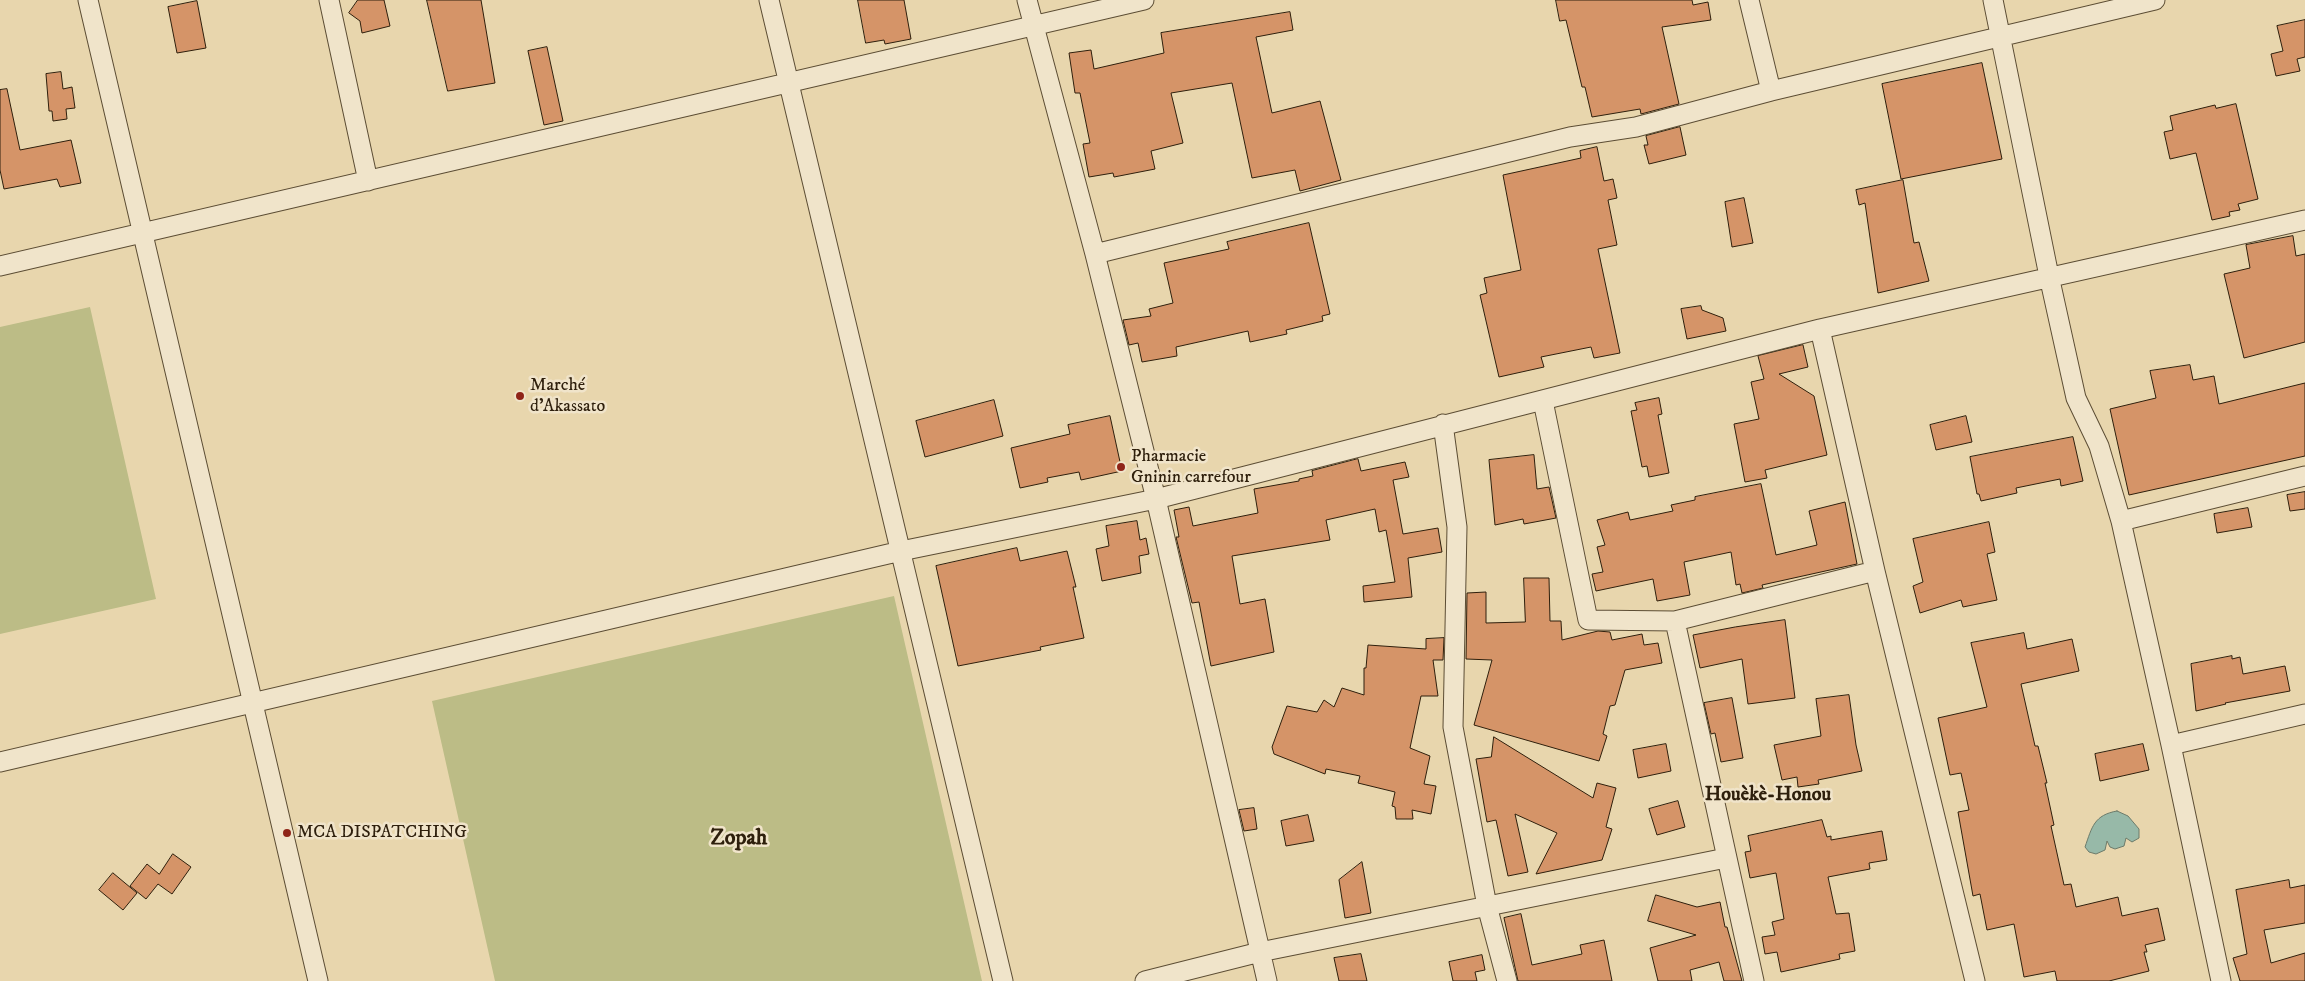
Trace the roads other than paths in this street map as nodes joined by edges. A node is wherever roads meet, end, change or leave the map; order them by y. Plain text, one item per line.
1 (88, 0) edge
2 (329, 0) edge
3 (769, 0) edge
4 (1027, 0) edge
5 (1144, 0) edge
6 (1749, 0) edge
7 (1993, 0) edge
8 (2155, 0) edge
9 (1033, 26) junction
10 (2002, 37) junction
11 (790, 82) junction
12 (1771, 91) junction
13 (368, 181) junction
14 (2305, 220) edge
15 (144, 233) junction
16 (1095, 254) junction
17 (0, 266) edge
18 (2048, 276) junction
19 (1820, 329) junction
20 (1543, 401) junction
21 (1444, 424) junction
22 (2305, 476) edge
23 (1156, 499) junction
24 (2121, 521) junction
25 (901, 551) junction
26 (1876, 571) junction
27 (1675, 620) junction
28 (253, 703) junction
29 (2305, 714) edge
30 (2171, 745) junction
31 (0, 762) edge
32 (1726, 858) junction
33 (1487, 906) junction
34 (1260, 952) junction
35 (318, 981) edge
36 (1003, 981) edge
37 (1144, 981) edge
38 (1267, 981) edge
39 (1507, 981) edge
40 (1754, 981) edge
41 (1976, 981) edge
42 (2221, 981) edge

1 - 15 street
2 - 13 street
3 - 11 street
4 - 9 street
5 - 9 street
6 - 12 street
7 - 10 street
8 - 10 street
9 - 11 street
9 - 16 street
10 - 12 street
10 - 18 street
11 - 13 street
11 - 25 street
12 - 16 street
13 - 15 street
14 - 18 street
15 - 17 street
15 - 28 street
16 - 23 street
18 - 19 street
18 - 24 street
19 - 20 street
19 - 26 street
20 - 21 street
20 - 27 street
21 - 23 street
21 - 33 street
22 - 24 street
23 - 25 street
23 - 34 street
24 - 30 street
25 - 28 street
25 - 36 street
26 - 27 street
26 - 41 street
27 - 32 street
28 - 31 street
28 - 35 street
29 - 30 street
30 - 42 street
32 - 33 street
32 - 40 street
33 - 34 street
33 - 39 street
34 - 37 street
34 - 38 street

